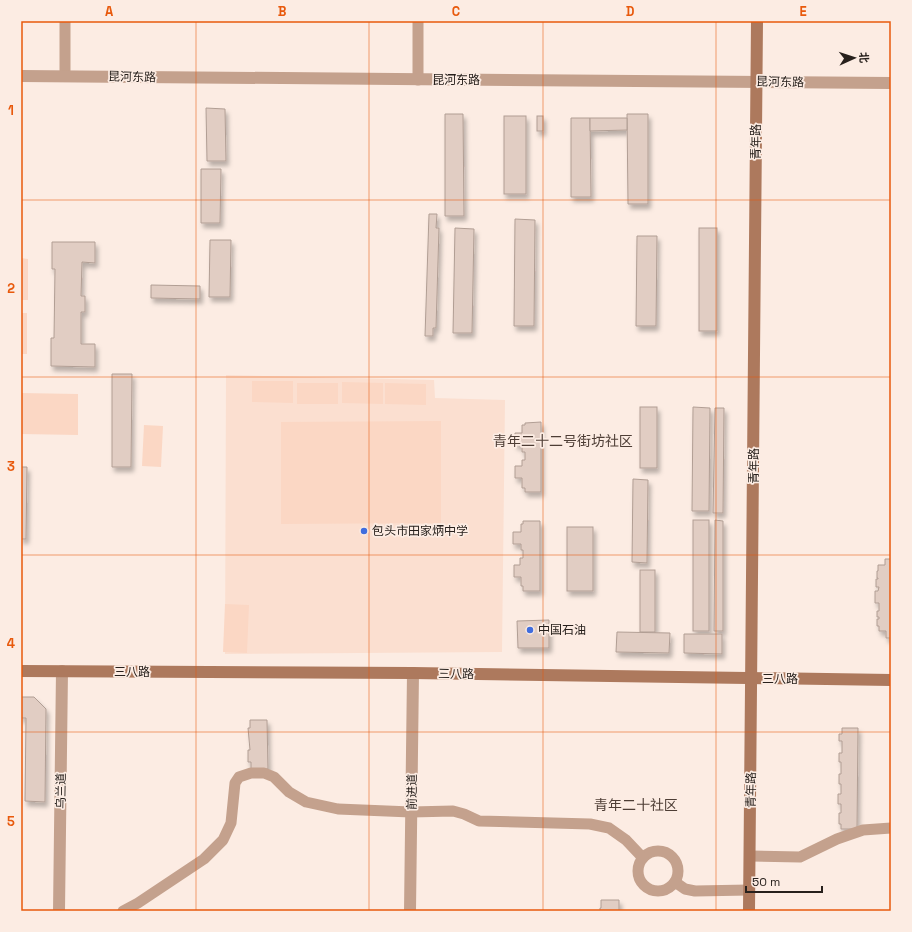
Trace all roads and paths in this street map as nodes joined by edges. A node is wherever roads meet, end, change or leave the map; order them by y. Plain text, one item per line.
1 (65, 21) edge
2 (418, 21) edge
3 (757, 21) edge
4 (21, 76) edge
5 (65, 76) junction
6 (418, 80) junction
7 (757, 81) junction
8 (891, 83) edge
9 (21, 671) edge
10 (62, 671) junction
11 (413, 673) junction
12 (752, 679) junction
13 (891, 680) edge
14 (411, 812) junction
15 (891, 828) edge
16 (750, 856) junction
17 (643, 858) junction
18 (675, 882) junction
19 (749, 890) junction
20 (59, 911) edge
21 (123, 911) edge
22 (410, 911) edge
23 (749, 911) edge

1 - 5 street
2 - 6 street
3 - 7 main road, 青年路
4 - 5 street, 昆河东路
5 - 6 street, 昆河东路
6 - 7 street, 昆河东路
7 - 8 street, 昆河东路
7 - 12 main road, 青年路
9 - 10 main road, 三八路
10 - 11 main road, 三八路
10 - 20 street, 乌兰道
11 - 12 main road, 三八路
11 - 14 street, 前进道
12 - 13 main road, 三八路
12 - 16 main road, 青年路
14 - 17 street
14 - 21 street
14 - 22 street, 前进道
15 - 16 street
16 - 19 main road, 青年路
17 - 18 street
17 - 18 street
18 - 19 street
19 - 23 main road, 青年路

